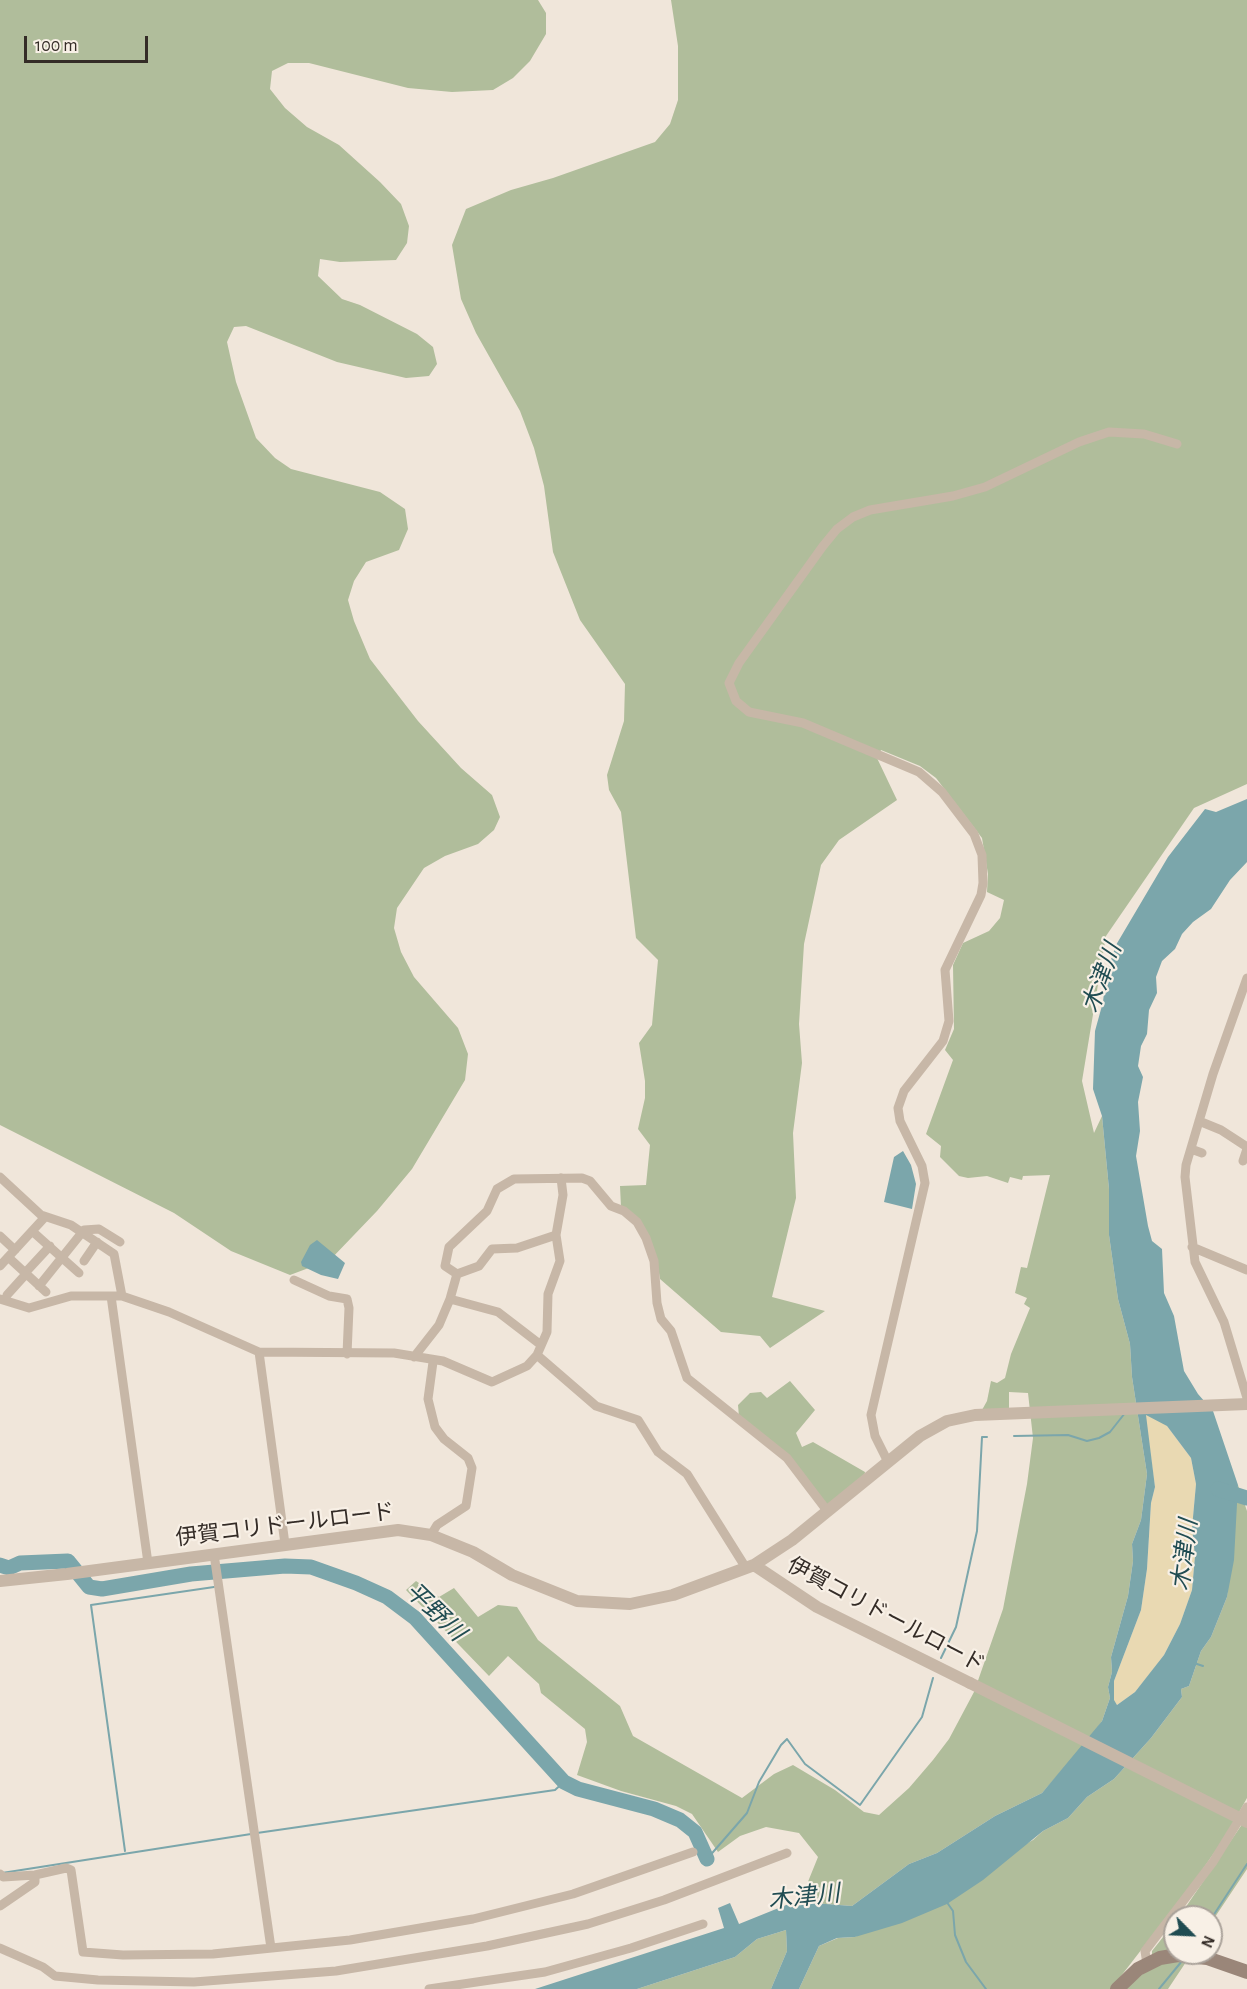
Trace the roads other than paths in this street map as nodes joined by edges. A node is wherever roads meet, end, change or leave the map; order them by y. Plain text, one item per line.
1 (1178, 444) dead end
2 (1247, 978) edge
3 (1199, 1121) junction
4 (1247, 1148) edge
5 (1191, 1149) junction
6 (1202, 1153) dead end
7 (1243, 1161) dead end
8 (0, 1178) edge
9 (561, 1178) junction
10 (45, 1217) junction
11 (32, 1231) junction
12 (82, 1232) junction
13 (556, 1235) junction
14 (0, 1236) edge
15 (97, 1242) junction
16 (120, 1242) dead end
17 (50, 1246) junction
18 (1192, 1247) junction
19 (12, 1254) junction
20 (64, 1258) junction
21 (84, 1261) dead end
22 (0, 1266) edge
23 (1247, 1270) edge
24 (26, 1273) junction
25 (80, 1273) dead end
26 (457, 1274) junction
27 (294, 1280) dead end
28 (111, 1296) junction
29 (122, 1296) junction
30 (3, 1297) edge
31 (450, 1299) junction
32 (541, 1345) junction
33 (259, 1352) junction
34 (347, 1354) junction
35 (537, 1355) junction
36 (414, 1357) junction
37 (433, 1362) junction
38 (1246, 1402) edge
39 (888, 1462) junction
40 (828, 1512) junction
41 (431, 1534) junction
42 (285, 1544) junction
43 (215, 1559) junction
44 (148, 1563) junction
45 (750, 1566) junction
46 (0, 1581) edge
47 (1247, 1807) edge
48 (1247, 1822) edge
49 (693, 1852) dead end
50 (787, 1853) dead end
51 (0, 1874) edge
52 (35, 1875) junction
53 (0, 1906) edge
54 (703, 1924) dead end
55 (0, 1948) edge
56 (271, 1948) junction
57 (1147, 1964) junction
58 (1247, 1972) edge
59 (429, 1989) edge
60 (1117, 1989) edge

1 - 39 street
2 - 3 street
3 - 4 street
3 - 5 street
4 - 7 street
5 - 6 street
5 - 18 street
8 - 10 street
9 - 13 street
9 - 26 street
9 - 40 street
10 - 11 street
10 - 12 street
11 - 17 street
11 - 19 street
12 - 15 street
12 - 16 street
12 - 20 street
13 - 26 street
13 - 32 street
14 - 19 street
15 - 21 street
15 - 29 street
17 - 20 street
17 - 24 street
18 - 23 street
18 - 38 street
19 - 22 street
19 - 24 street
20 - 24 street
20 - 25 street
24 - 30 street
26 - 31 street
27 - 34 street
28 - 29 street
28 - 30 street
28 - 44 street
29 - 33 street
31 - 32 street
31 - 36 street
32 - 35 street
33 - 34 street
33 - 42 street
34 - 36 street
35 - 37 street
35 - 45 street
36 - 37 street
37 - 41 street
38 - 39 street
39 - 40 street
40 - 45 street
41 - 42 street, 伊賀コリドールロード
41 - 45 street, 伊賀コリドールロード
42 - 43 street, 伊賀コリドールロード
43 - 44 street, 伊賀コリドールロード
43 - 56 street
44 - 46 street, 伊賀コリドールロード
45 - 48 street, 伊賀コリドールロード, bridge
47 - 57 street
49 - 56 street
50 - 55 street
51 - 52 street
52 - 53 street
52 - 56 street
54 - 59 street
57 - 58 main road
57 - 60 main road

